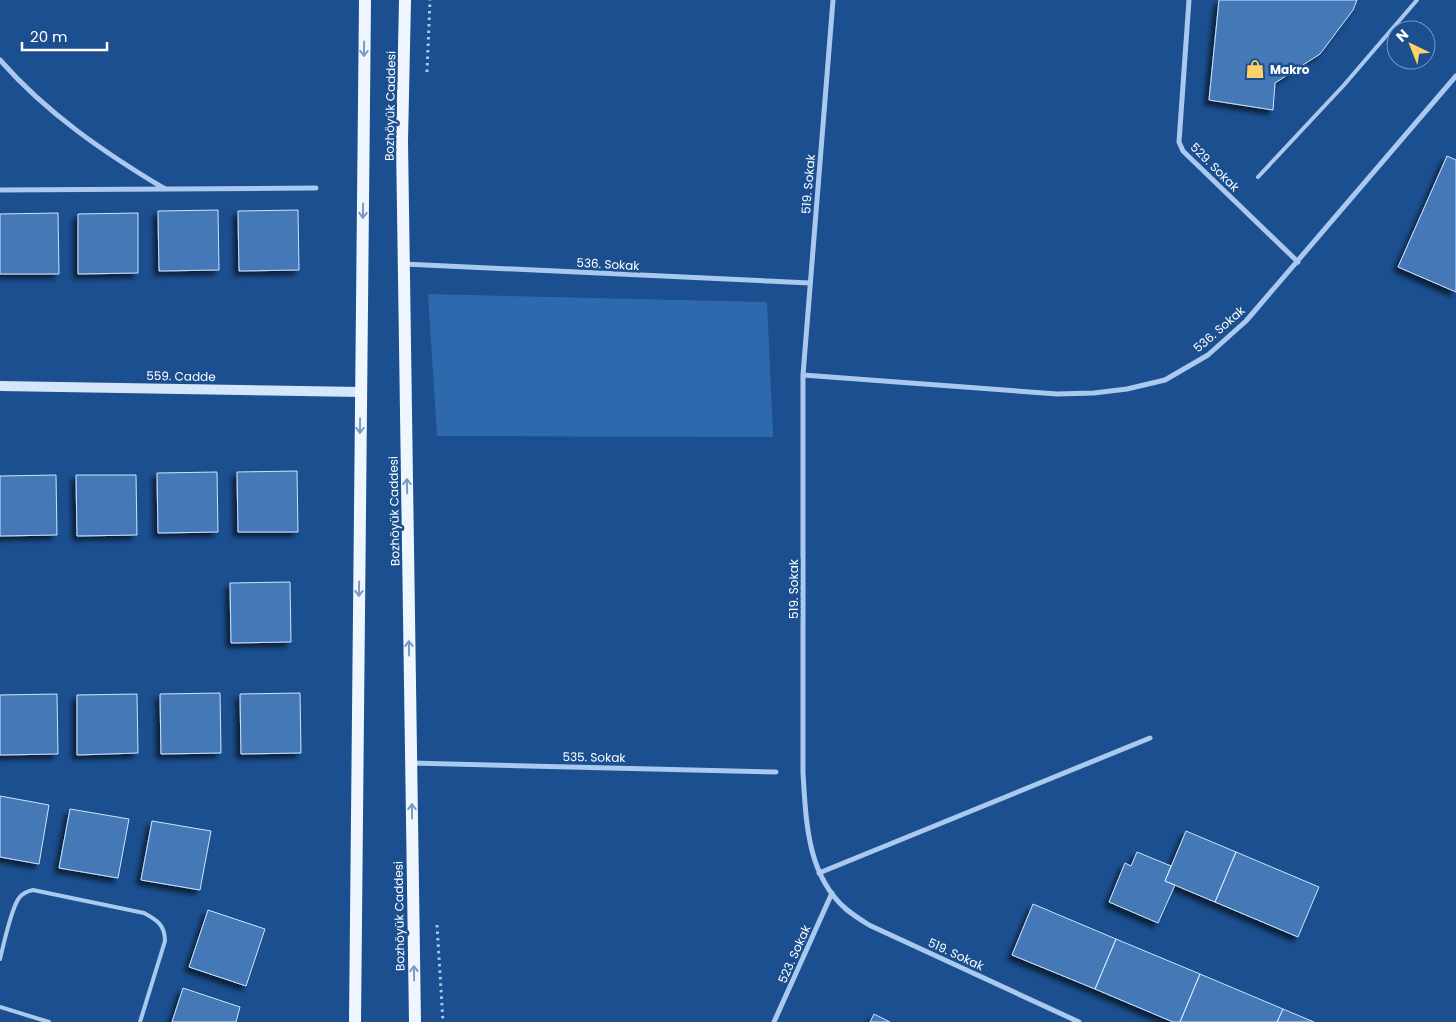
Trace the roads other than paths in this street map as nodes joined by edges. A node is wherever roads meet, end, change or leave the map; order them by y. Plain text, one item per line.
1 (364, 0) edge
2 (406, 0) edge
3 (833, 0) edge
4 (1189, 0) edge
5 (1417, 0) edge
6 (0, 60) edge
7 (1456, 76) edge
8 (1258, 177) dead end
9 (316, 188) dead end
10 (165, 189) junction
11 (0, 190) edge
12 (1298, 262) junction
13 (404, 264) junction
14 (810, 283) junction
15 (803, 375) junction
16 (0, 386) edge
17 (361, 392) junction
18 (1150, 738) dead end
19 (411, 763) junction
20 (776, 772) dead end
21 (820, 873) junction
22 (832, 893) junction
23 (0, 958) edge
24 (0, 1007) edge
25 (49, 1022) edge
26 (140, 1022) edge
27 (355, 1022) edge
28 (415, 1022) edge
29 (774, 1022) edge
30 (1080, 1022) edge

1 -> 17 main road
2 - 13 main road, Bozhöyük Caddesi
3 - 14 street, 519. Sokak
4 - 12 street, 529. Sokak
5 - 8 lane
6 - 10 street
7 - 12 street, 536. Sokak
9 - 10 street
10 - 11 street
12 - 15 street, 536. Sokak
13 - 14 street, 536. Sokak
19 -> 13 main road, Bozhöyük Caddesi
14 - 15 street, 519. Sokak
15 - 21 street, 519. Sokak
16 - 17 street, 559. Cadde
17 -> 27 main road
18 - 21 street
19 - 20 street, 535. Sokak
28 -> 19 main road, Bozhöyük Caddesi
21 - 22 street, 519. Sokak
22 - 29 street, 523. Sokak
22 - 30 street, 519. Sokak
23 - 26 lane
24 - 25 lane

